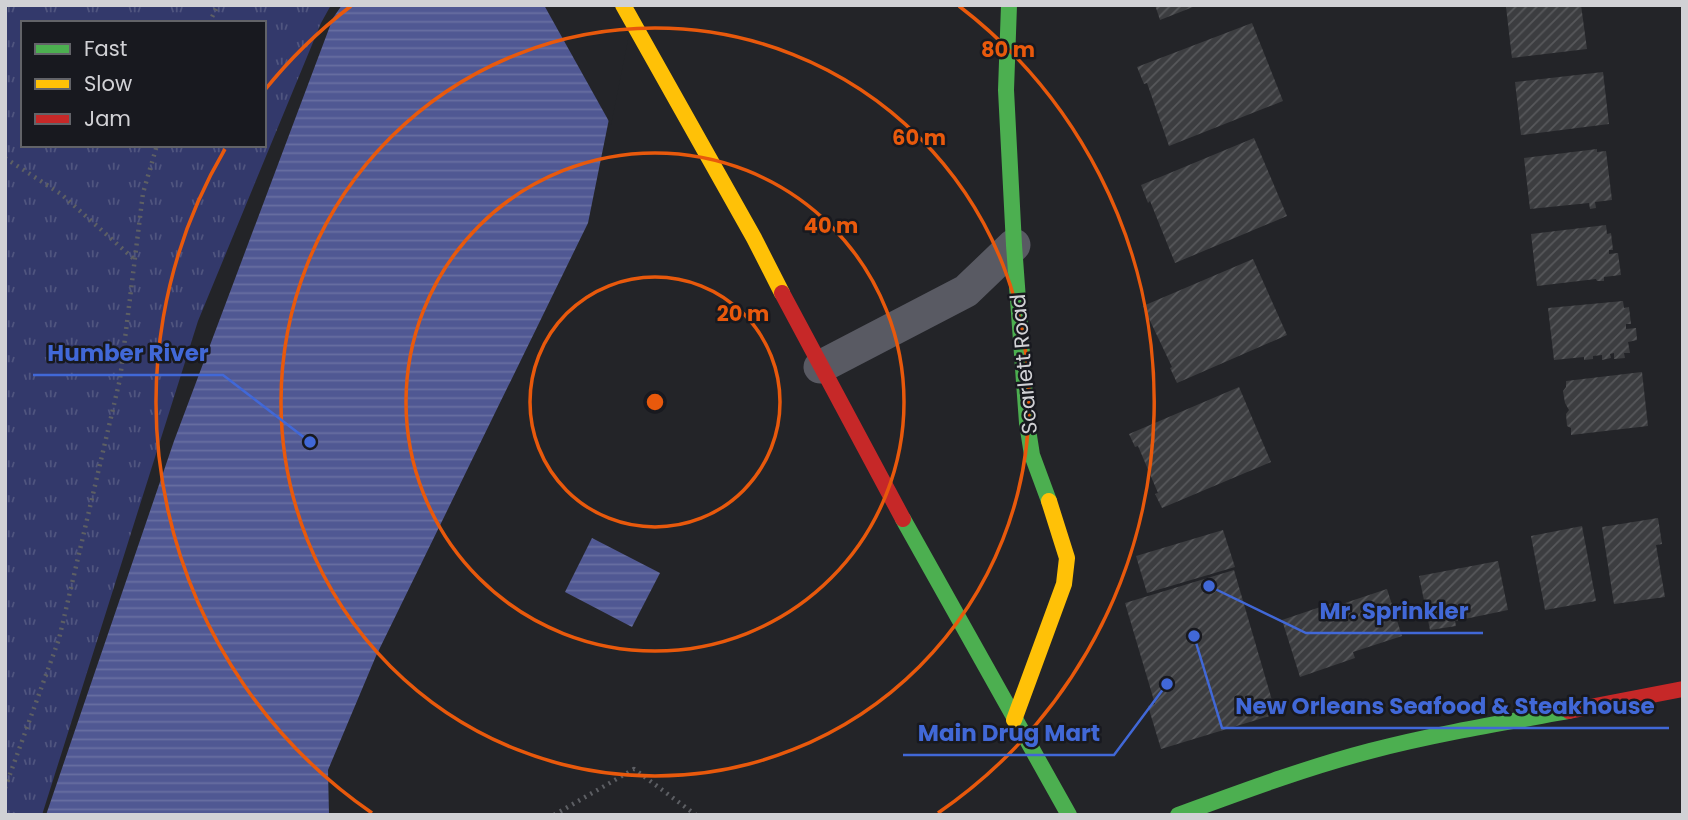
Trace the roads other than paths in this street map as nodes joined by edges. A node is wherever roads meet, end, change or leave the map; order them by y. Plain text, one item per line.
1 (623, 5) edge
2 (1009, 5) edge
3 (1014, 245) junction
4 (820, 367) junction
5 (1683, 689) edge
6 (1014, 720) junction
7 (1069, 815) edge
8 (1178, 815) edge

1 - 4 street
2 - 3 street, Scarlett Road
3 - 4 street, Scarlett Road
3 - 6 street, Scarlett Road
4 - 6 street
5 - 8 street
6 - 7 street

